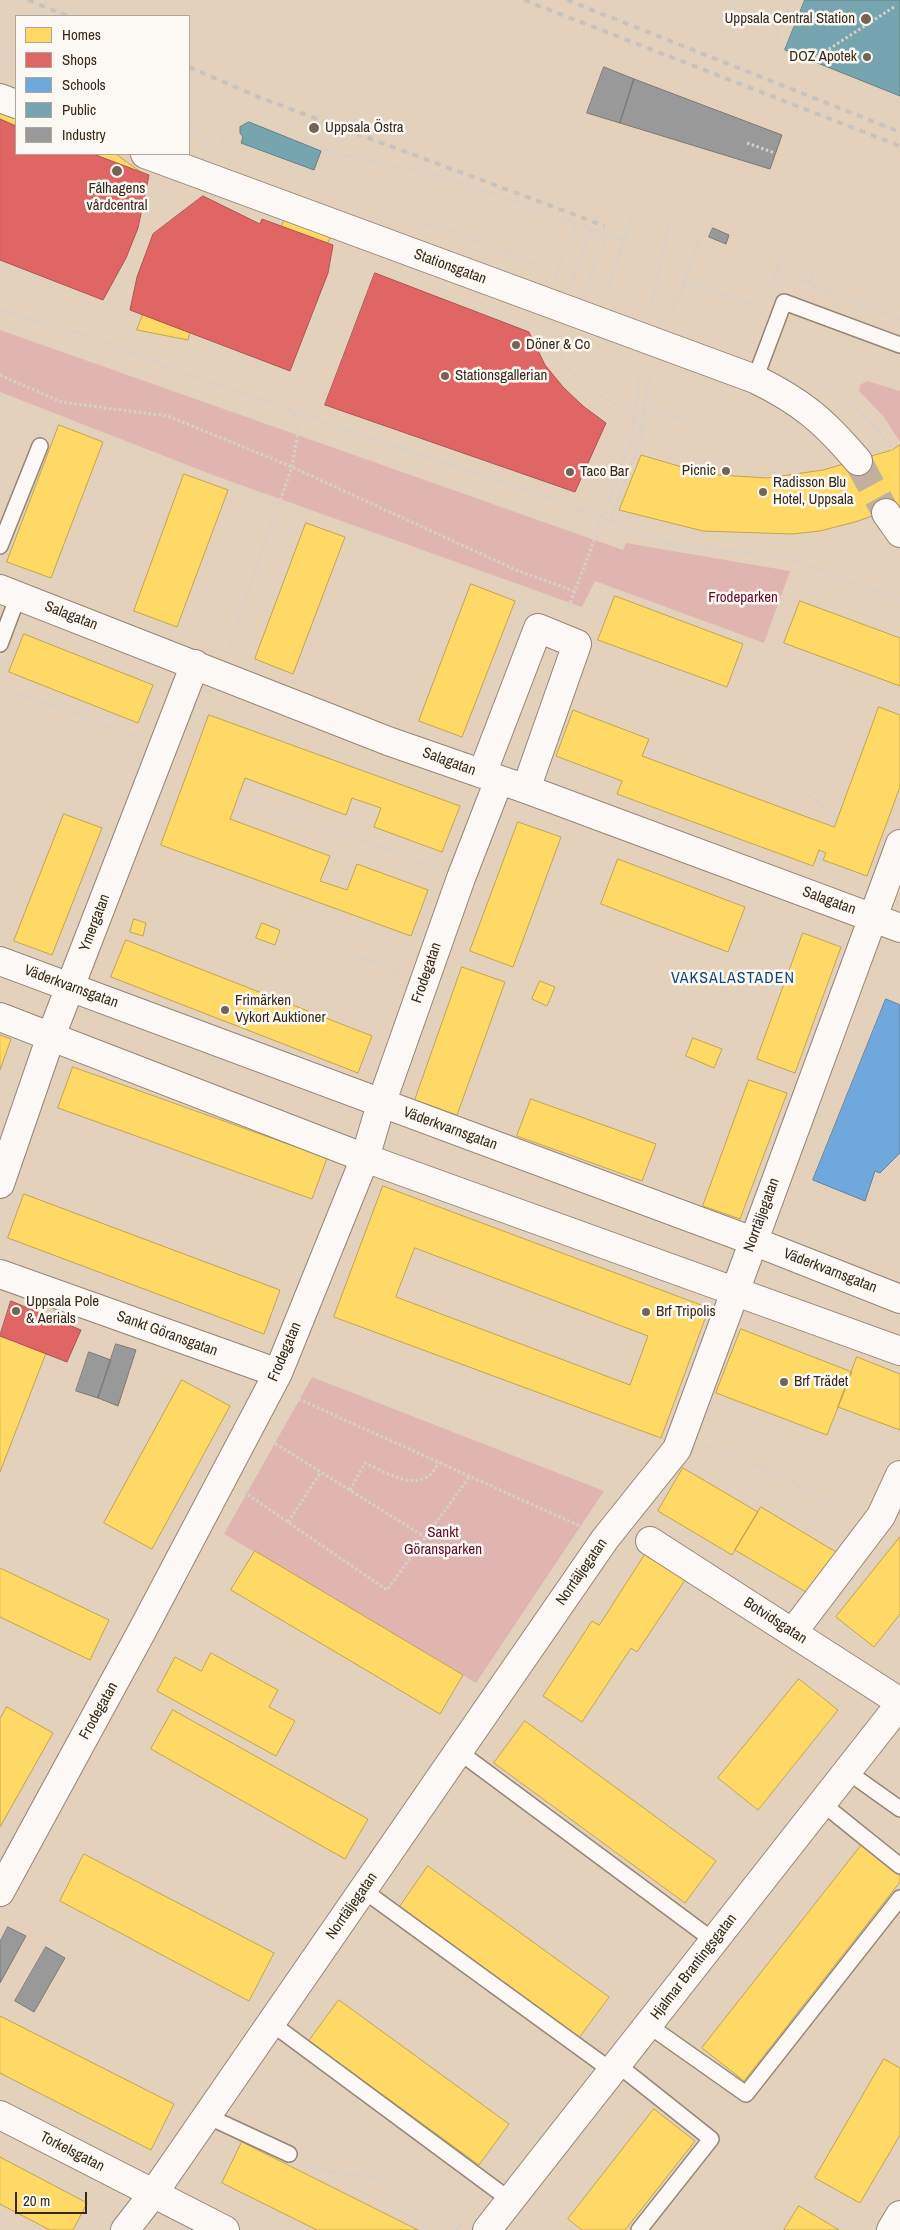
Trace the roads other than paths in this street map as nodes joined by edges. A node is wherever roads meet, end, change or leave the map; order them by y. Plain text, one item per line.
1 (0, 98) edge
2 (15, 104) edge
3 (148, 155) edge
4 (900, 345) edge
5 (755, 379) junction
6 (40, 446) dead end
7 (858, 460) tunnel mouth
8 (0, 546) edge
9 (9, 593) edge
10 (0, 644) edge
11 (195, 664) junction
12 (491, 777) junction
13 (526, 789) junction
14 (900, 844) edge
15 (873, 917) junction
16 (900, 928) edge
17 (0, 961) edge
18 (70, 986) junction
19 (0, 1017) edge
20 (51, 1036) junction
21 (381, 1104) junction
22 (365, 1158) junction
23 (0, 1184) edge
24 (753, 1241) junction
25 (0, 1274) edge
26 (734, 1292) junction
27 (900, 1299) edge
28 (900, 1351) edge
29 (274, 1380) junction
30 (900, 1475) edge
31 (650, 1541) dead end
32 (793, 1632) junction
33 (900, 1703) edge
34 (458, 1751) junction
35 (848, 1772) junction
36 (823, 1804) junction
37 (900, 1809) edge
38 (900, 1866) edge
39 (363, 1890) junction
40 (0, 1892) edge
41 (900, 1898) edge
42 (714, 1942) junction
43 (271, 2023) junction
44 (648, 2025) junction
45 (615, 2068) junction
46 (0, 2115) edge
47 (207, 2116) junction
48 (289, 2154) road end
49 (153, 2194) junction
50 (510, 2200) junction
51 (900, 2215) edge
52 (125, 2230) edge
53 (224, 2230) edge
54 (487, 2230) edge
55 (639, 2230) edge
56 (891, 2230) edge

1 - 2 street
3 - 5 street, Stationsgatan
4 - 5 lane
5 - 7 street, Stationsgatan
6 - 8 lane
9 - 10 lane
9 - 11 street, Salagatan
11 - 12 street, Salagatan
11 - 18 street, Ymergatan
12 - 13 street, Salagatan
12 - 13 street, Frodegatan
12 - 21 street, Frodegatan
13 - 15 street, Salagatan
14 - 15 street, Norrtäljegatan
15 - 16 street, Salagatan
15 - 24 street, Norrtäljegatan
17 - 18 street, Väderkvarnsgatan
18 - 20 street, Ymergatan
18 - 21 street, Väderkvarnsgatan
19 - 20 street
20 - 22 street
20 - 23 street, Ymergatan
21 - 22 street, Frodegatan
21 - 24 street, Väderkvarnsgatan
22 - 26 street
22 - 29 street, Frodegatan
24 - 26 street, Norrtäljegatan
24 - 27 street, Väderkvarnsgatan
25 - 29 street, Sankt Göransgatan
26 - 28 street
26 - 34 street, Norrtäljegatan
29 - 40 street, Frodegatan
30 - 32 street
31 - 32 street, Botvidsgatan
32 - 33 street, Botvidsgatan
33 - 35 street, Hjalmar Brantingsgatan
34 - 39 street, Norrtäljegatan
34 - 42 lane
35 - 36 street, Hjalmar Brantingsgatan
35 - 37 lane
36 - 38 lane
36 - 42 street, Hjalmar Brantingsgatan
39 - 43 street, Norrtäljegatan
39 - 45 lane
41 - 44 lane
42 - 44 street, Hjalmar Brantingsgatan
43 - 47 street, Norrtäljegatan
43 - 50 lane
44 - 45 street, Hjalmar Brantingsgatan
45 - 50 street, Hjalmar Brantingsgatan
45 - 55 lane
46 - 49 street, Torkelsgatan
47 - 48 lane
47 - 49 street, Norrtäljegatan
49 - 52 street, Norrtäljegatan
49 - 53 street, Torkelsgatan
50 - 54 street, Hjalmar Brantingsgatan
51 - 56 street

